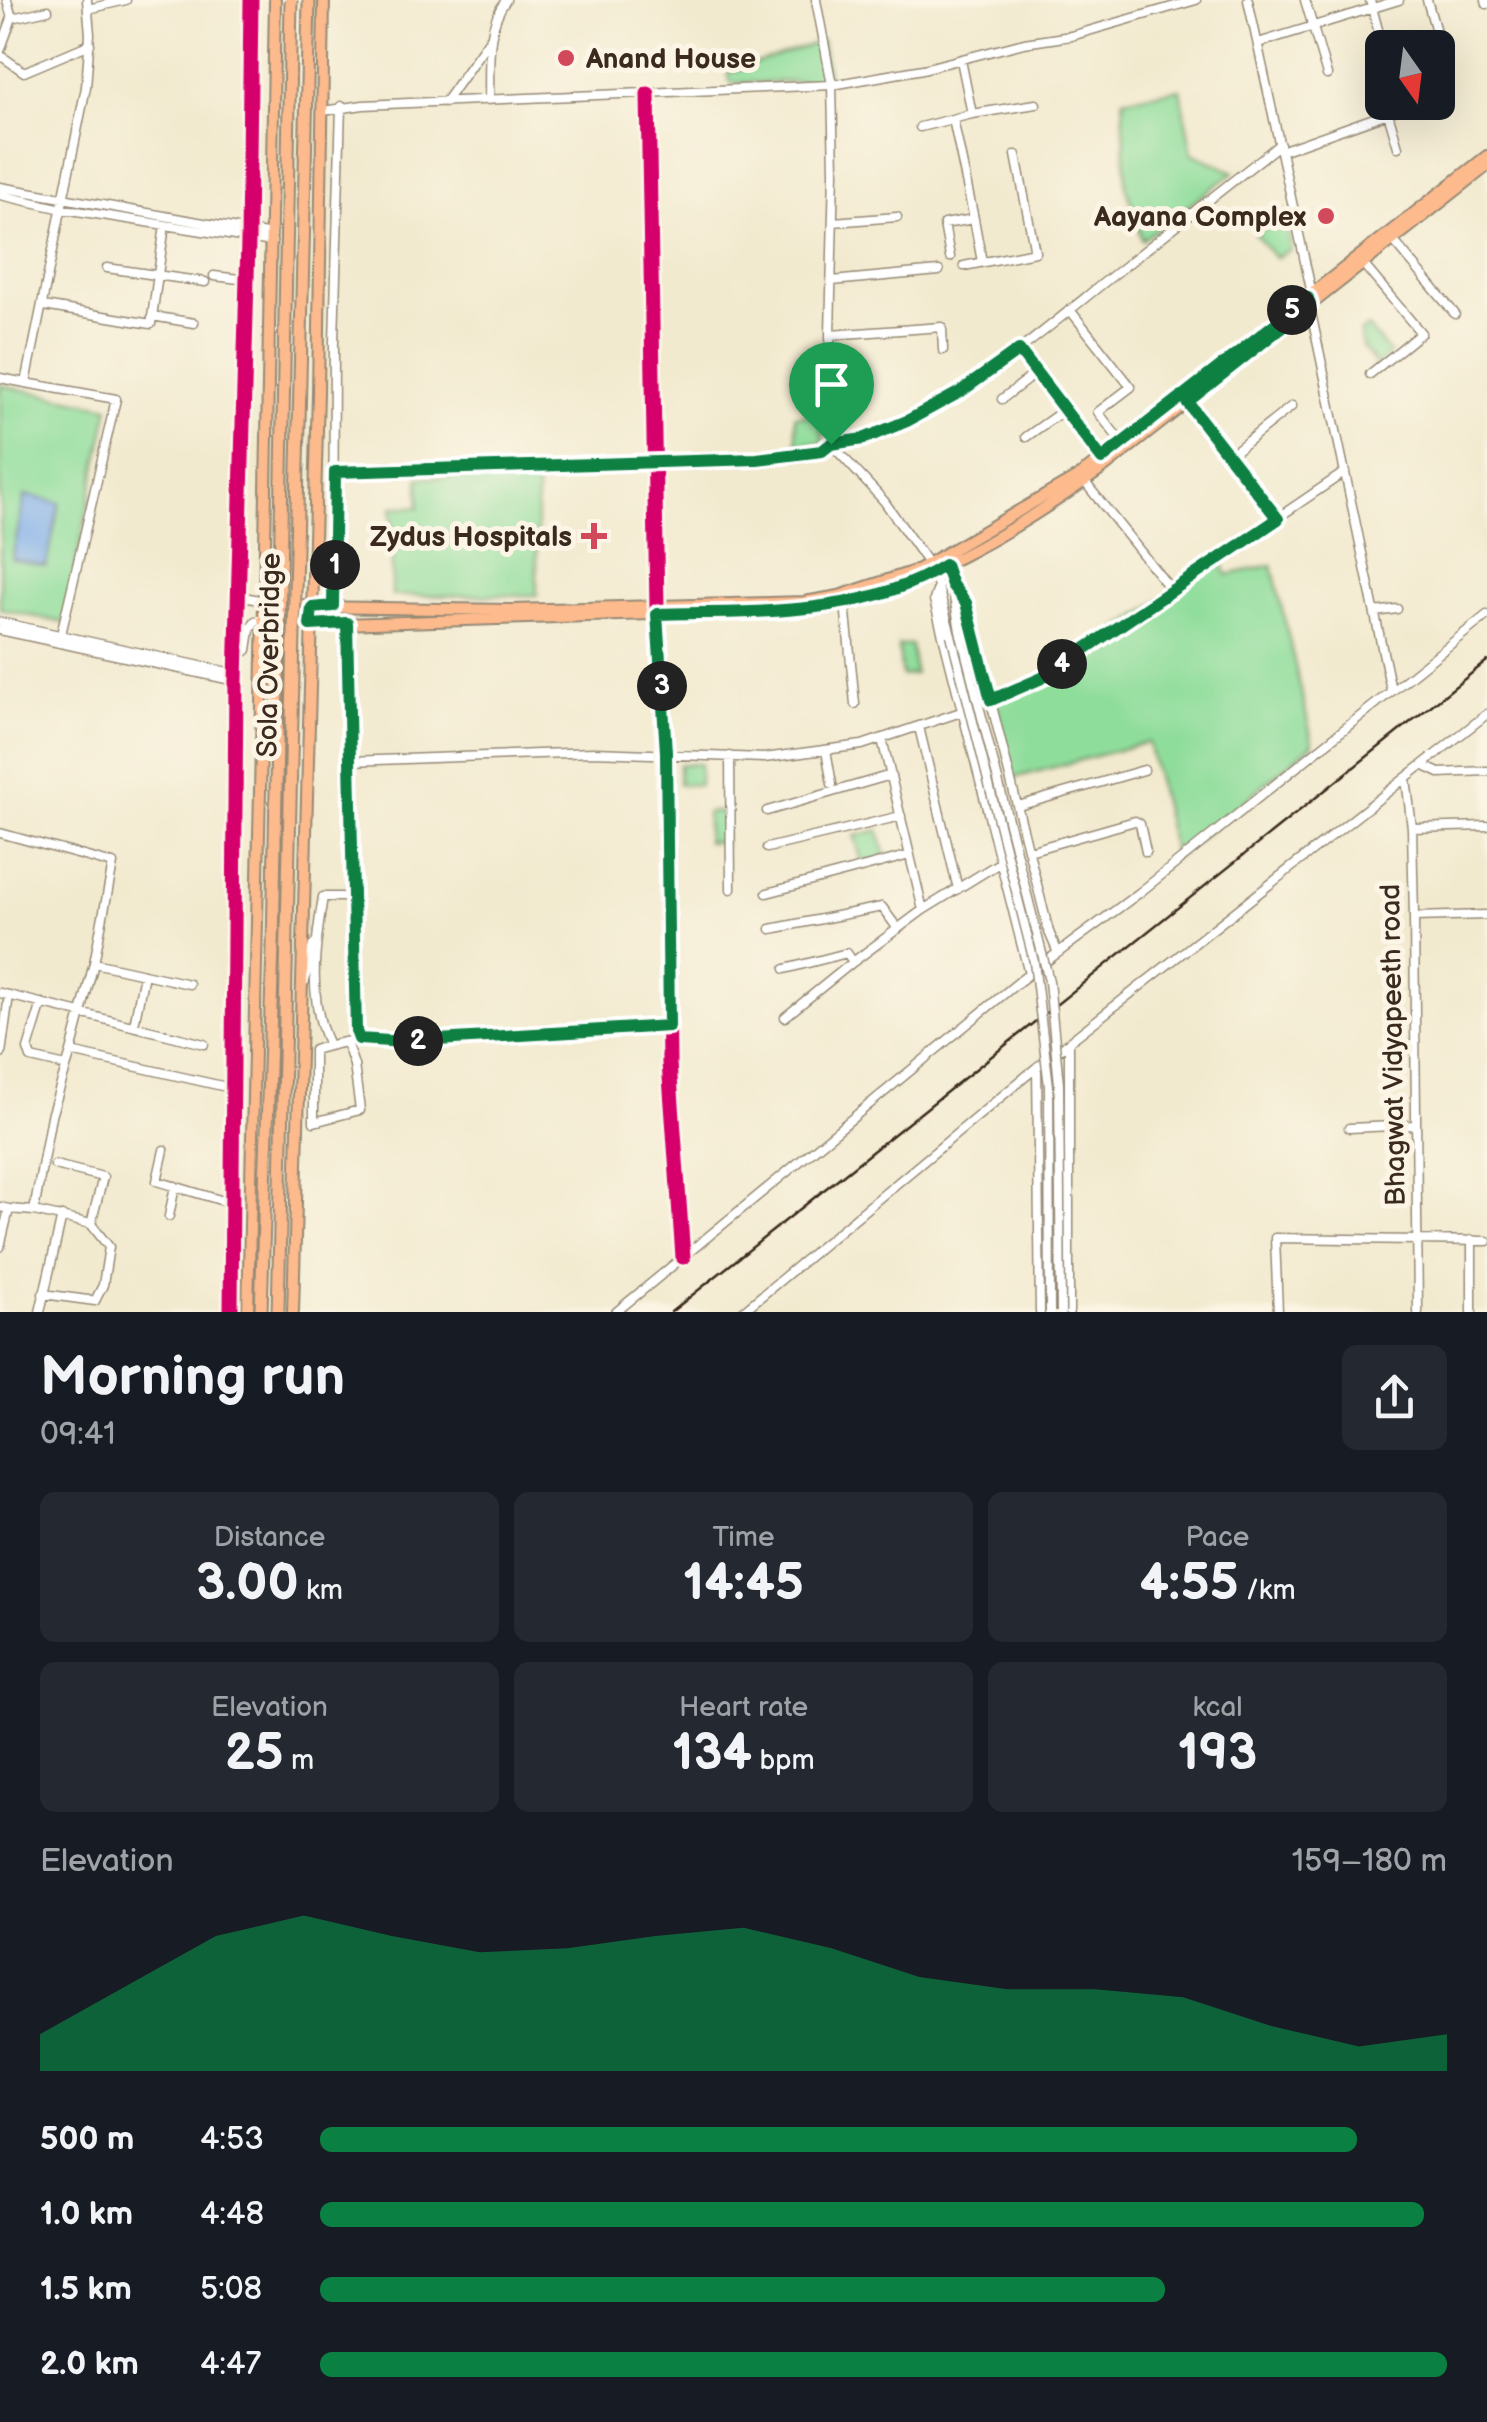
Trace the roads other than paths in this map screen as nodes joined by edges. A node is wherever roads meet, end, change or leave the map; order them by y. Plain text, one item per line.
1 (7, 0) edge
2 (126, 0) edge
3 (251, 0) edge
4 (275, 0) edge
5 (291, 0) edge
6 (308, 0) edge
7 (324, 0) edge
8 (506, 0) edge
9 (816, 0) edge
10 (1196, 0) edge
11 (1248, 0) edge
12 (1305, 0) edge
13 (1399, 0) edge
14 (1427, 0) edge
15 (88, 4) edge
16 (1371, 4) edge
17 (48, 10) dead end
18 (12, 18) junction
19 (1312, 26) junction
20 (1378, 30) edge
21 (1436, 30) edge
22 (491, 36) junction
23 (90, 44) junction
24 (1258, 44) junction
25 (0, 53) edge
26 (961, 60) junction
27 (1326, 75) dead end
28 (832, 85) junction
29 (648, 94) junction
30 (490, 100) junction
31 (446, 102) junction
32 (1036, 104) dead end
33 (340, 106) junction
34 (323, 111) junction
35 (972, 114) junction
36 (954, 119) junction
37 (1366, 120) edge
38 (1390, 120) edge
39 (920, 127) dead end
40 (1280, 148) junction
41 (1398, 148) dead end
42 (1016, 155) dead end
43 (1487, 156) edge
44 (1487, 166) edge
45 (0, 187) edge
46 (0, 195) edge
47 (61, 204) junction
48 (897, 217) dead end
49 (974, 219) junction
50 (833, 222) junction
51 (165, 226) junction
52 (248, 237) junction
53 (272, 238) junction
54 (1393, 240) junction
55 (950, 256) dead end
56 (982, 262) junction
57 (1363, 264) junction
58 (964, 266) dead end
59 (107, 268) dead end
60 (939, 271) dead end
61 (158, 276) junction
62 (214, 276) dead end
63 (248, 280) junction
64 (832, 281) junction
65 (205, 282) dead end
66 (1310, 299) junction
67 (44, 306) junction
68 (1070, 310) junction
69 (1456, 314) dead end
70 (152, 316) junction
71 (194, 323) dead end
72 (830, 335) junction
73 (943, 350) dead end
74 (1019, 350) junction
75 (1036, 373) junction
76 (1370, 374) dead end
77 (0, 378) edge
78 (26, 383) junction
79 (1002, 399) dead end
80 (1187, 402) junction
81 (1292, 406) dead end
82 (1064, 410) junction
83 (1026, 437) dead end
84 (1122, 443) junction
85 (831, 444) junction
86 (1229, 456) junction
87 (1102, 459) junction
88 (656, 461) junction
89 (335, 472) junction
90 (1345, 472) junction
91 (1084, 481) junction
92 (1278, 519) junction
93 (943, 561) junction
94 (931, 568) junction
95 (938, 585) junction
96 (952, 585) junction
97 (1172, 591) junction
98 (239, 596) junction
99 (264, 601) junction
100 (845, 603) junction
101 (333, 606) junction
102 (312, 608) junction
103 (1398, 609) dead end
104 (657, 610) junction
105 (1375, 612) junction
106 (1487, 615) edge
107 (264, 620) junction
108 (0, 622) edge
109 (347, 623) junction
110 (332, 624) junction
111 (310, 625) junction
112 (0, 630) edge
113 (955, 633) junction
114 (61, 639) junction
115 (237, 658) junction
116 (1389, 666) junction
117 (1410, 675) junction
118 (237, 677) junction
119 (1391, 690) junction
120 (991, 700) junction
121 (855, 704) dead end
122 (964, 711) junction
123 (1487, 714) edge
124 (919, 727) junction
125 (882, 739) junction
126 (826, 750) junction
127 (666, 752) junction
128 (730, 756) junction
129 (350, 761) junction
130 (1422, 764) junction
131 (1144, 770) dead end
132 (1487, 771) edge
133 (890, 775) junction
134 (1406, 778) junction
135 (832, 784) dead end
136 (1018, 806) junction
137 (766, 810) dead end
138 (900, 816) junction
139 (1487, 826) edge
140 (1412, 828) junction
141 (0, 833) edge
142 (767, 848) dead end
143 (1029, 851) junction
144 (1146, 852) dead end
145 (910, 855) junction
146 (1001, 862) junction
147 (730, 889) dead end
148 (958, 889) junction
149 (767, 893) dead end
150 (353, 896) junction
151 (323, 897) junction
152 (923, 910) junction
153 (1487, 915) edge
154 (1414, 917) junction
155 (771, 929) dead end
156 (898, 930) junction
157 (1058, 954) junction
158 (853, 962) junction
159 (94, 964) junction
160 (784, 969) dead end
161 (144, 974) junction
162 (1029, 974) junction
163 (189, 984) dead end
164 (4, 994) edge
165 (42, 1003) junction
166 (301, 1003) junction
167 (80, 1012) junction
168 (784, 1017) dead end
169 (134, 1026) junction
170 (669, 1026) junction
171 (359, 1039) junction
172 (346, 1042) junction
173 (1069, 1042) junction
174 (204, 1044) dead end
175 (329, 1045) junction
176 (71, 1052) junction
177 (0, 1055) edge
178 (66, 1066) junction
179 (1037, 1067) junction
180 (231, 1088) junction
181 (1416, 1125) junction
182 (1349, 1128) dead end
183 (164, 1150) dead end
184 (56, 1165) dead end
185 (175, 1186) junction
186 (230, 1203) junction
187 (4, 1208) edge
188 (34, 1211) junction
189 (62, 1216) junction
190 (169, 1216) dead end
191 (92, 1224) junction
192 (1417, 1240) junction
193 (1472, 1240) junction
194 (1487, 1241) edge
195 (0, 1247) edge
196 (683, 1257) junction
197 (44, 1294) junction
198 (40, 1312) edge
199 (231, 1312) edge
200 (248, 1312) edge
201 (262, 1312) edge
202 (278, 1312) edge
203 (293, 1312) edge
204 (616, 1312) edge
205 (742, 1312) edge
206 (1040, 1312) edge
207 (1050, 1312) edge
208 (1060, 1312) edge
209 (1069, 1312) edge
210 (1278, 1312) edge
211 (1418, 1312) edge
212 (1472, 1312) edge

1 - 18 street
2 - 15 street
3 - 52 street
4 - 53 main road
5 - 201 highway, Sola Overbridge, bridge
6 - 202 highway, Sola Overbridge, bridge
7 - 34 main road
8 - 22 street
9 - 28 street
10 - 26 street
11 - 24 street
12 - 19 street
13 - 16 street
14 - 21 street
15 - 23 street
16 - 19 street
16 - 20 street
17 - 18 street
18 - 25 street
19 - 24 street
19 - 27 street
22 - 30 street
22 - 31 street
23 - 25 street
23 - 47 street
24 - 40 street
26 - 28 street
26 - 35 street
28 - 29 street
28 - 50 street
29 - 30 street
29 - 88 street
30 - 31 street
31 - 33 street
32 - 35 street
33 - 34 street
33 - 89 street
34 - 102 main road
35 - 36 street
36 - 39 street
36 - 49 street
37 - 40 street
38 - 41 street
40 - 66 street
40 - 68 street
42 - 56 street
43 - 66 main road
44 - 54 main road
45 - 47 street
46 - 47 street
47 - 51 street
47 - 52 street
47 - 67 street
48 - 50 street
49 - 55 street
49 - 56 street
50 - 64 street
51 - 52 street
51 - 61 street
52 - 53 street
52 - 63 street
53 - 99 main road
54 - 57 main road
54 - 69 street
56 - 58 street
57 - 66 main road
57 - 76 street
59 - 61 street
60 - 64 street
61 - 65 street
61 - 70 street
62 - 63 street
63 - 98 street
64 - 72 street
66 - 80 main road
66 - 84 main road
66 - 90 street
67 - 70 street
67 - 78 street
68 - 74 street
68 - 84 street
70 - 71 street
72 - 73 street
72 - 85 street
74 - 75 street
74 - 85 street
75 - 79 street
75 - 82 street
77 - 78 street
78 - 114 street
80 - 86 street
80 - 91 main road
81 - 86 street
82 - 83 street
82 - 87 street
84 - 87 main road
85 - 88 street
85 - 94 street
86 - 92 street
87 - 93 main road
88 - 89 street
88 - 104 street
89 - 101 street
90 - 92 street
90 - 105 street
91 - 93 main road
91 - 97 street
92 - 97 street
93 - 94 main road
93 - 96 street
94 - 95 street
94 - 100 main road
94 - 104 main road
95 - 113 street
95 - 122 street
96 - 113 street
96 - 120 street
97 - 120 street
98 - 99 street
98 - 115 street
99 - 102 main road
99 - 107 main road
100 - 104 main road
100 - 121 street
101 - 102 main road
101 - 104 main road
101 - 110 street
102 - 111 main road
103 - 105 street
104 - 109 main road
104 - 127 street
105 - 116 street
106 - 117 street
107 - 111 main road
107 - 115 street
107 - 200 main road
108 - 114 street
109 - 110 main road
109 - 129 street
110 - 111 main road
111 - 166 main road
112 - 114 street
113 - 207 street, bridge
113 - 208 street, bridge
114 - 118 street
115 - 118 street
116 - 117 street
116 - 119 street
117 - 119 street
118 - 180 street
119 - 157 street
120 - 122 street
120 - 136 street
122 - 124 street
122 - 146 street
123 - 130 street
124 - 125 street
124 - 148 street
125 - 126 street
125 - 133 street
126 - 128 street
126 - 135 street
127 - 128 street
127 - 129 street
127 - 170 street
128 - 147 street
129 - 150 street
130 - 132 street
130 - 134 street
131 - 136 street
133 - 137 street
133 - 138 street
134 - 140 street, Bhagwat Vidyapeeth road
134 - 173 street
136 - 143 street
138 - 142 street
138 - 145 street
139 - 140 street
140 - 154 street, Bhagwat Vidyapeeth road
141 - 159 street
143 - 144 street
143 - 157 street
145 - 149 street
145 - 152 street
146 - 148 street
146 - 162 street
148 - 152 street
150 - 151 street
150 - 171 street
151 - 166 street
151 - 175 street
152 - 156 street
153 - 154 street
154 - 181 street, Bhagwat Vidyapeeth road
155 - 156 street
156 - 158 street
157 - 162 street
158 - 160 street
158 - 168 street
159 - 161 street
159 - 167 street
161 - 163 street
161 - 169 street
162 - 196 street
164 - 165 street
164 - 177 street
165 - 167 street
165 - 178 street
166 - 203 main road
167 - 169 street
167 - 176 street
169 - 174 street
170 - 171 street
170 - 196 street
171 - 172 street
172 - 175 street
172 - 175 street
173 - 179 street
173 - 209 street
176 - 178 street
176 - 180 street
178 - 188 street
179 - 205 street
179 - 206 street
180 - 186 street
181 - 182 street
181 - 192 street, Bhagwat Vidyapeeth road
183 - 185 street
184 - 191 street
185 - 186 street
185 - 190 street
186 - 199 street
187 - 188 street
187 - 195 street
188 - 189 street
189 - 191 street
189 - 197 street
191 - 197 street
192 - 193 street
192 - 210 street
192 - 211 street, Bhagwat Vidyapeeth road
193 - 194 street
193 - 212 street
196 - 204 street
197 - 198 street

